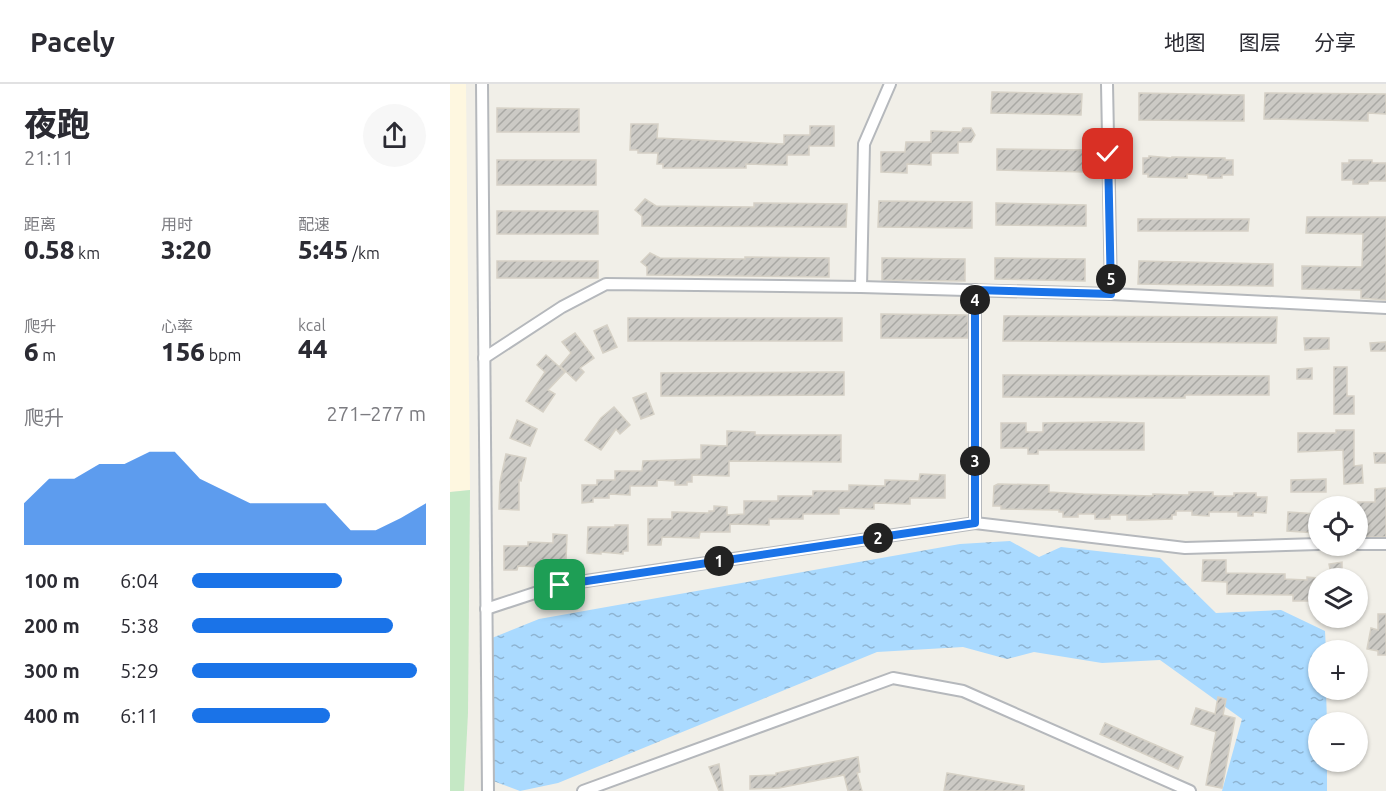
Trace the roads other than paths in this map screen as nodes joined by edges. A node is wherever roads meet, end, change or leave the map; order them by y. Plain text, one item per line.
1 (482, 84) edge
2 (890, 84) edge
3 (1107, 84) edge
4 (861, 287) junction
5 (975, 290) junction
6 (1111, 294) junction
7 (1386, 308) edge
8 (484, 358) junction
9 (975, 523) junction
10 (1308, 544) edge
11 (1368, 544) edge
12 (1386, 544) edge
13 (486, 609) junction
14 (488, 791) edge
15 (583, 791) edge
16 (1190, 791) edge

1 - 8 street
2 - 4 street
3 - 6 street
4 - 5 street
4 - 8 street
5 - 6 street
5 - 9 street
6 - 7 street
8 - 13 street
9 - 10 street
9 - 13 street
11 - 12 street
13 - 14 street
15 - 16 street

